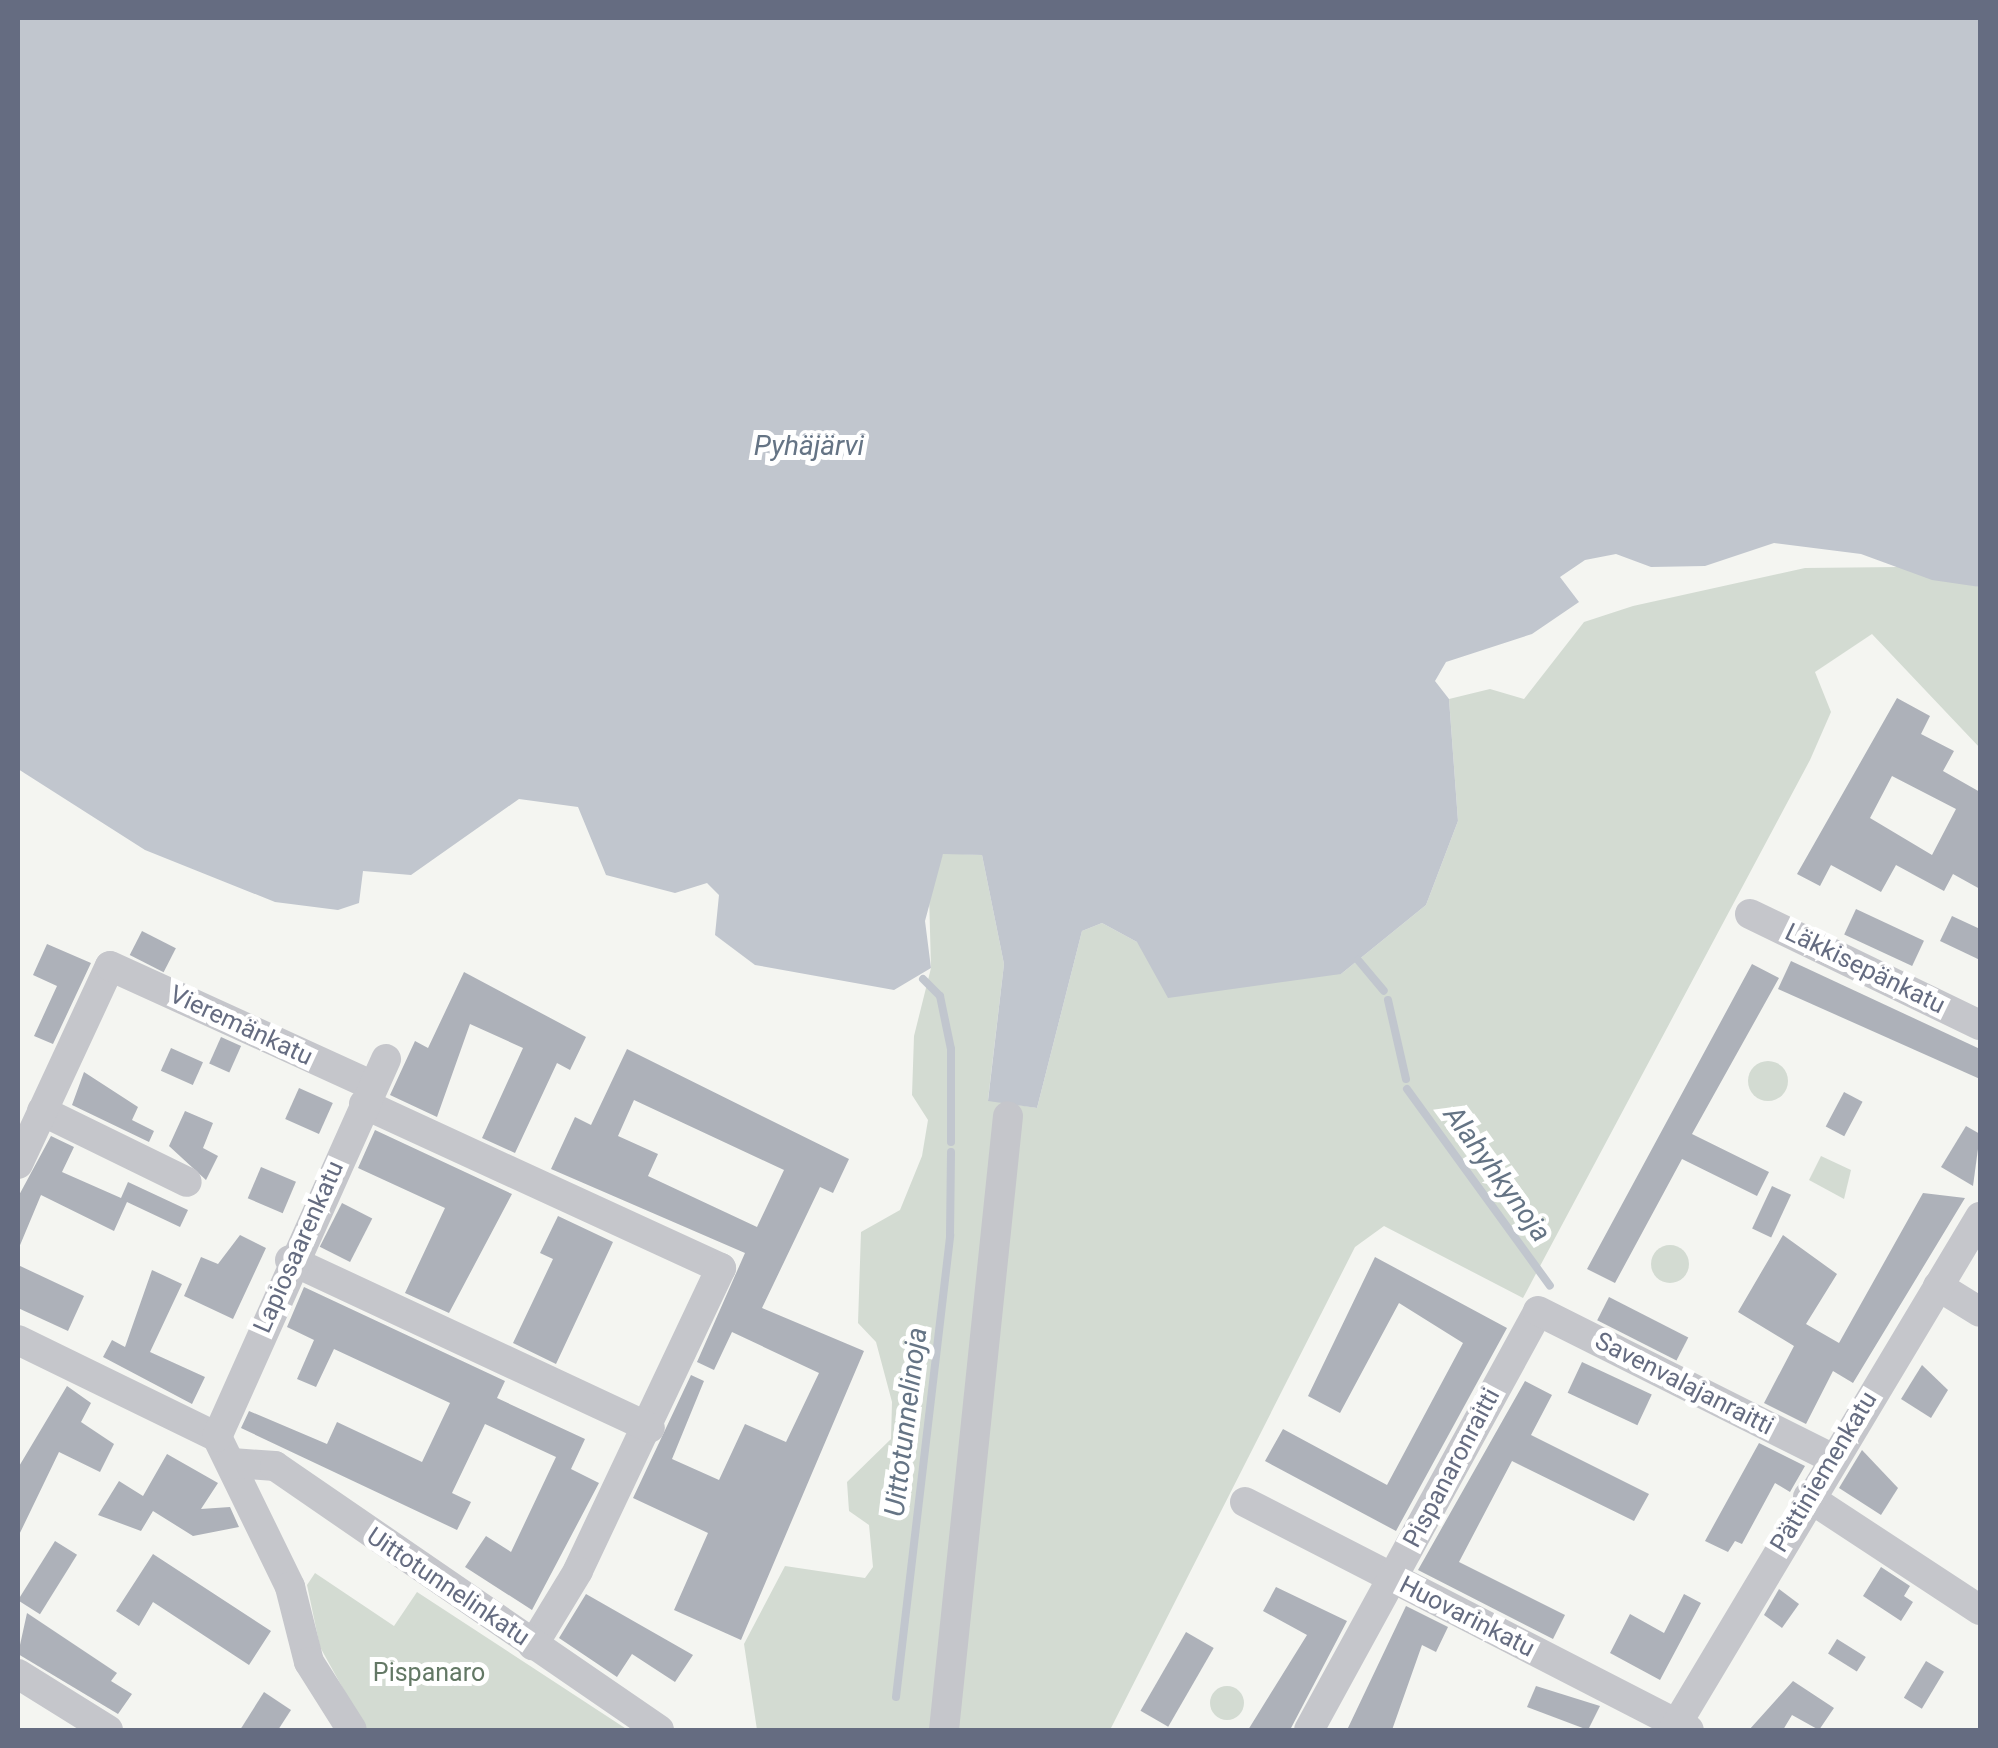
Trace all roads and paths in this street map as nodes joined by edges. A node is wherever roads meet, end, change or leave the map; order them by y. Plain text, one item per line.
1 (1750, 914) dead end
2 (1980, 1025) edge
3 (374, 1083) junction
4 (42, 1110) junction
5 (1008, 1116) dead end
6 (18, 1164) edge
7 (187, 1182) dead end
8 (1980, 1217) edge
9 (290, 1260) junction
10 (1938, 1286) junction
11 (1538, 1311) joint
12 (1980, 1312) edge
13 (18, 1340) edge
14 (650, 1428) junction
15 (224, 1450) junction
16 (1831, 1458) junction
17 (1808, 1498) junction
18 (1245, 1502) dead end
19 (1392, 1580) junction
20 (1980, 1610) edge
21 (533, 1645) junction
22 (18, 1674) edge
23 (1679, 1728) edge
24 (108, 1730) edge
25 (352, 1730) edge
26 (659, 1730) edge
27 (944, 1730) edge
28 (1309, 1730) edge

1 - 2 street, Läkkisepänkatu
3 - 4 street, Vieremänkatu
3 - 9 street, Lapiosaarenkatu
3 - 14 street, Vieremänkatu
4 - 6 street
4 - 7 street
5 - 27 street
8 - 10 street, Pättiniemenkatu
9 - 14 street
9 - 15 street, Lapiosaarenkatu
10 - 12 street
10 - 16 street, Pättiniemenkatu
11 - 16 street, Savenvalajanraitti
11 - 19 street, Pispanaronraitti
13 - 15 street, Uittotunnelinkatu
14 - 21 street
15 - 21 street, Uittotunnelinkatu
15 - 25 street
16 - 17 street, Pättiniemenkatu
17 - 20 street
17 - 23 street, Pättiniemenkatu
18 - 19 street, Huovarinkatu
19 - 23 street, Huovarinkatu
19 - 28 street, Pispanaronraitti
21 - 26 street, Uittotunnelinkatu
22 - 24 street

